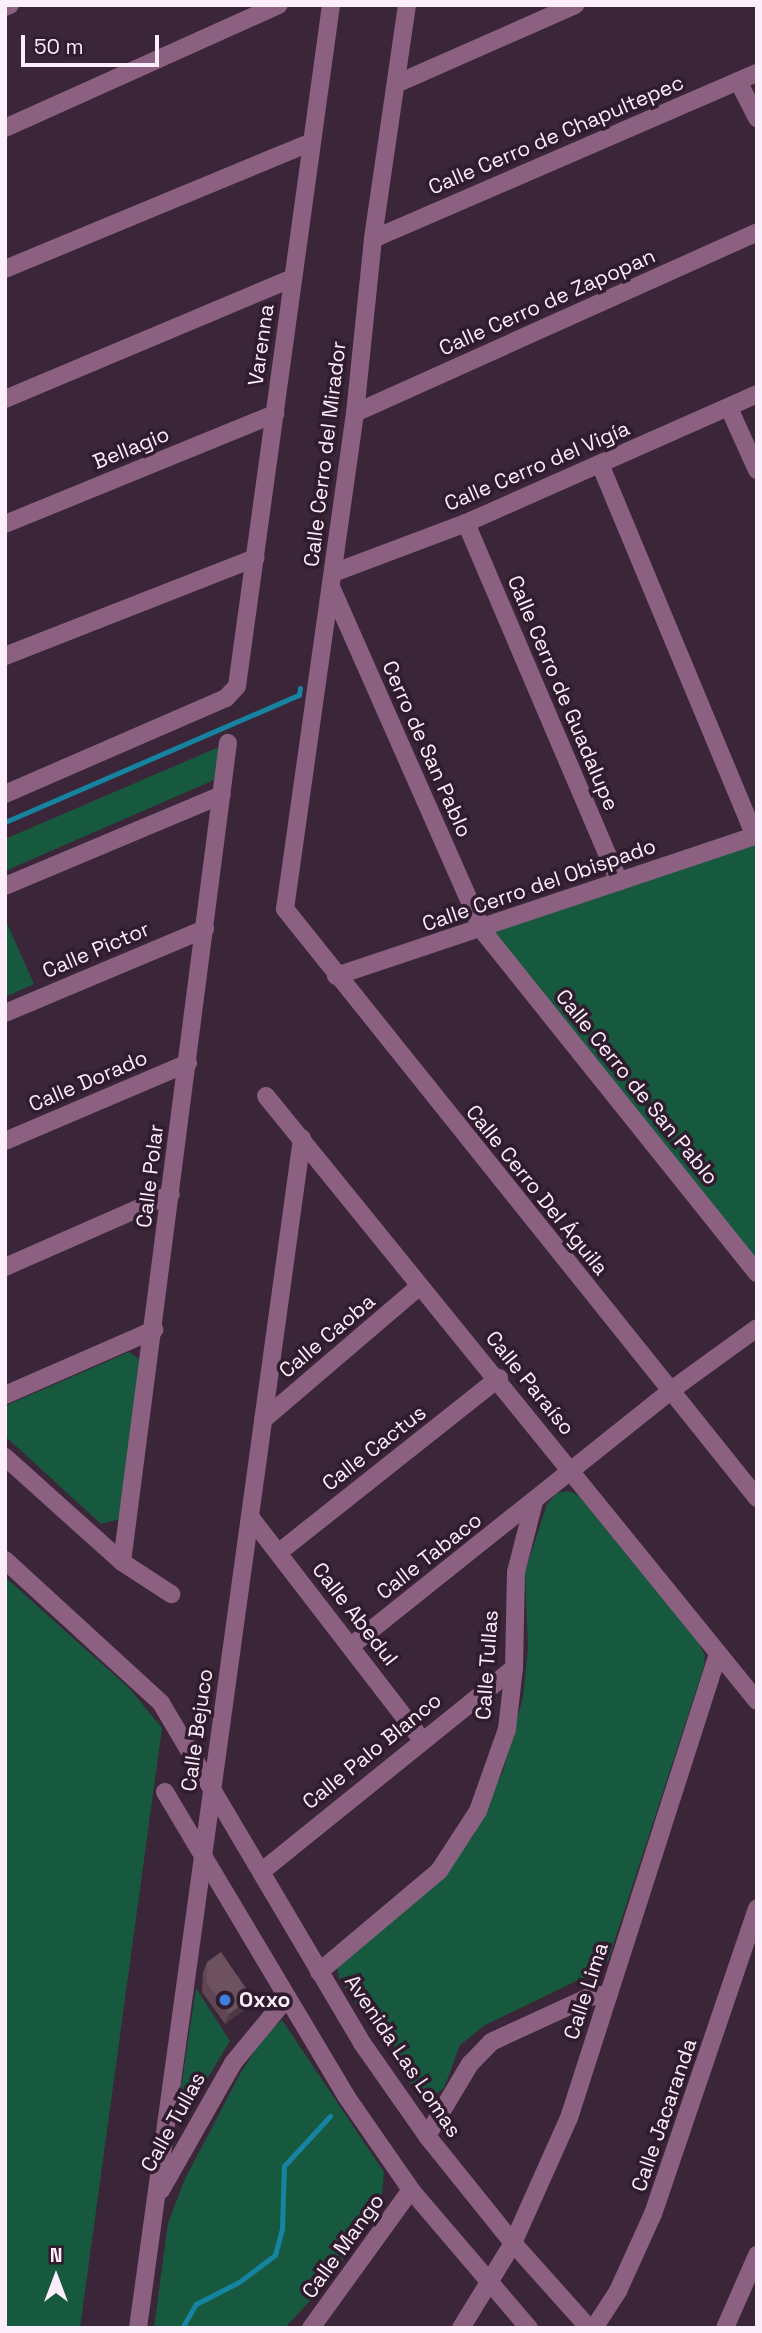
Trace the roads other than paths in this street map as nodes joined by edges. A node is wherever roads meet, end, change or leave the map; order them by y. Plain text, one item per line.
1 (10, 5) edge
2 (279, 5) edge
3 (331, 5) edge
4 (407, 5) edge
5 (575, 5) edge
6 (5, 7) edge
7 (757, 73) edge
8 (738, 81) junction
9 (396, 84) junction
10 (757, 118) edge
11 (5, 128) edge
12 (312, 142) junction
13 (757, 232) edge
14 (373, 239) junction
15 (5, 269) edge
16 (293, 278) junction
17 (757, 394) edge
18 (5, 399) edge
19 (729, 408) junction
20 (355, 413) junction
21 (275, 414) junction
22 (600, 464) junction
23 (757, 470) edge
24 (466, 523) junction
25 (5, 524) edge
26 (255, 558) junction
27 (332, 580) junction
28 (5, 656) edge
29 (229, 743) dead end
30 (5, 794) edge
31 (222, 795) junction
32 (756, 835) edge
33 (619, 882) junction
34 (5, 887) edge
35 (285, 909) joint
36 (205, 929) junction
37 (482, 930) junction
38 (336, 976) junction
39 (5, 1013) edge
40 (188, 1063) junction
41 (266, 1096) dead end
42 (302, 1138) junction
43 (5, 1141) edge
44 (171, 1194) junction
45 (5, 1267) edge
46 (757, 1273) edge
47 (420, 1286) junction
48 (757, 1328) edge
49 (153, 1330) junction
50 (499, 1378) junction
51 (670, 1391) junction
52 (5, 1395) edge
53 (263, 1420) junction
54 (5, 1457) edge
55 (572, 1471) junction
56 (757, 1498) edge
57 (534, 1502) junction
58 (251, 1518) junction
59 (278, 1553) junction
60 (5, 1560) edge
61 (122, 1562) junction
62 (171, 1594) dead end
63 (351, 1646) junction
64 (718, 1653) junction
65 (514, 1668) junction
66 (757, 1702) edge
67 (421, 1739) junction
68 (212, 1787) junction
69 (165, 1792) dead end
70 (202, 1859) junction
71 (261, 1872) junction
72 (757, 1908) edge
73 (319, 1972) junction
74 (610, 1994) junction
75 (285, 2000) junction
76 (427, 2136) junction
77 (411, 2190) junction
78 (155, 2202) junction
79 (513, 2243) junction
80 (757, 2255) edge
81 (491, 2285) junction
82 (138, 2328) edge
83 (311, 2328) edge
84 (461, 2328) edge
85 (529, 2328) edge
86 (591, 2328) edge
87 (725, 2328) edge

1 - 6 street
2 - 11 street
3 - 12 street, Varenna
4 - 9 street, Calle Cerro del Mirador
5 - 9 street
7 - 8 street, Calle Cerro de Chapultepec
8 - 10 street
8 - 14 street, Calle Cerro de Chapultepec
9 - 14 street, Calle Cerro del Mirador
12 - 15 street
12 - 16 street, Varenna
13 - 20 street, Calle Cerro de Zapopan
14 - 20 street, Calle Cerro del Mirador
16 - 18 street
16 - 21 street, Varenna
17 - 19 street, Calle Cerro del Vigía
19 - 22 street, Calle Cerro del Vigía
19 - 23 street
20 - 27 street, Calle Cerro del Mirador
21 - 25 street, Bellagio
21 - 26 street, Varenna
22 - 24 street, Calle Cerro del Vigía
22 - 32 street
24 - 27 street, Calle Cerro del Vigía
24 - 33 street, Calle Cerro de Guadalupe
26 - 28 street
26 - 30 street, Varenna
27 - 35 street, Calle Cerro del Mirador
27 - 37 street, Cerro de San Pablo
29 - 31 street, Calle Polar
31 - 34 street
31 - 36 street, Calle Polar
32 - 33 street, Calle Cerro del Obispado
33 - 37 street, Calle Cerro del Obispado
35 - 38 street, Calle Cerro Del Águila
36 - 39 street, Calle Pictor
36 - 40 street, Calle Polar
37 - 38 street, Calle Cerro del Obispado
37 - 46 street, Calle Cerro de San Pablo
38 - 51 street, Calle Cerro Del Águila
40 - 43 street, Calle Dorado
40 - 44 street, Calle Polar
41 - 42 street, Calle Paraíso
42 - 47 street, Calle Paraíso
42 - 53 street, Calle Bejuco
44 - 45 street
44 - 49 street, Calle Polar
47 - 50 street, Calle Paraíso
47 - 53 street, Calle Caoba
48 - 51 street, Calle Tabaco
49 - 52 street
49 - 61 street, Calle Polar
50 - 55 street, Calle Paraíso
50 - 59 street, Calle Cactus
51 - 55 street, Calle Tabaco
51 - 56 street, Calle Cerro Del Águila
53 - 58 street, Calle Bejuco
54 - 61 street
55 - 57 street, Calle Tabaco
55 - 64 street, Calle Paraíso
57 - 63 street, Calle Tabaco
57 - 65 street, Calle Tullas
58 - 59 street, Calle Abedul
58 - 68 street, Calle Bejuco
59 - 63 street, Calle Abedul
60 - 68 street, Avenida Las Lomas
61 - 62 street
63 - 67 street, Calle Abedul
64 - 66 street, Calle Paraíso
64 - 74 street, Calle Lima
65 - 67 street, Calle Palo Blanco
65 - 73 street, Calle Tullas
67 - 71 street, Calle Palo Blanco
68 - 70 street, Calle Bejuco
68 - 71 street, Avenida Las Lomas
69 - 70 street
70 - 75 street
70 - 78 street, Calle Bejuco
71 - 73 street, Avenida Las Lomas
72 - 86 street, Calle Jacaranda
73 - 76 street, Avenida Las Lomas
74 - 76 street
74 - 79 street, Calle Lima
75 - 77 street
75 - 78 street, Calle Tullas
76 - 79 street, Avenida Las Lomas
77 - 81 street
77 - 83 street, Calle Mango
78 - 82 street, Calle Bejuco
79 - 81 street, Calle Lima
79 - 86 street, Avenida Las Lomas
80 - 87 street
81 - 84 street, Calle Lima
81 - 85 street

